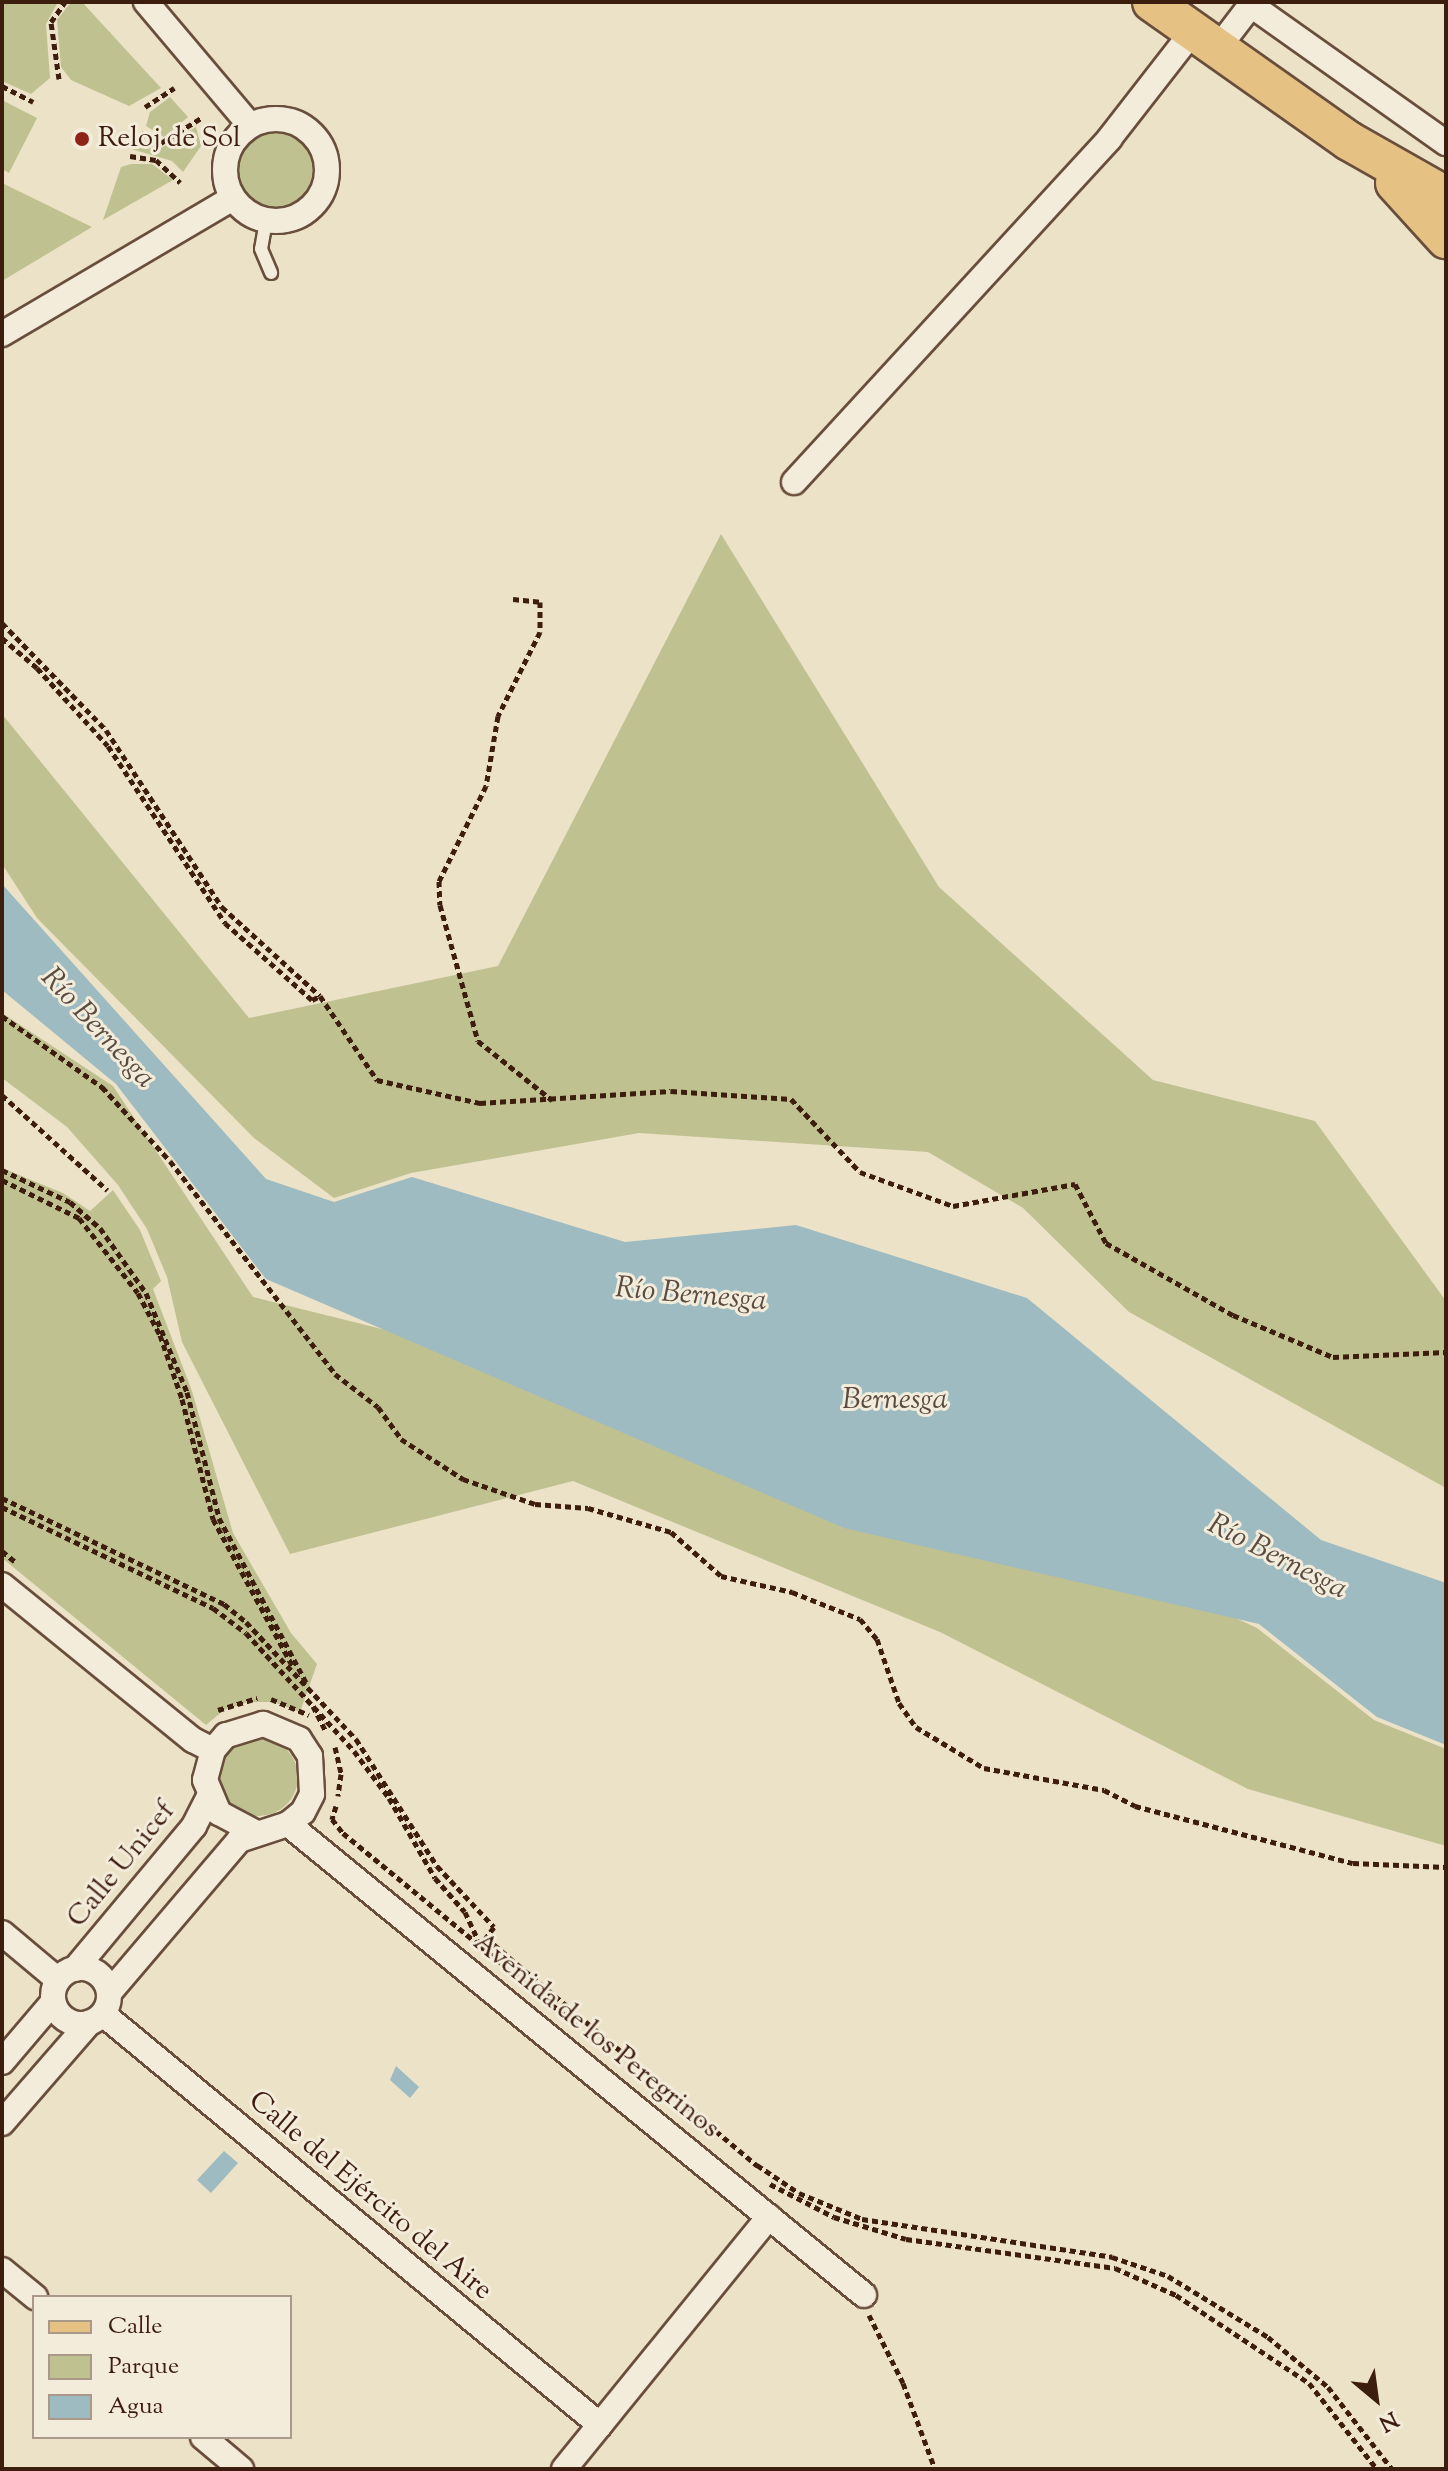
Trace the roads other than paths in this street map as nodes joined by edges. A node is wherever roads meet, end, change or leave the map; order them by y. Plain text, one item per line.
1 (146, 2) edge
2 (1152, 2) edge
3 (1206, 40) junction
4 (250, 125) junction
5 (1349, 141) junction
6 (1446, 143) edge
7 (1446, 196) edge
8 (233, 198) junction
9 (266, 221) junction
10 (1446, 239) edge
11 (271, 273) dead end
12 (2, 334) edge
13 (794, 482) dead end
14 (2, 1585) edge
15 (213, 1750) junction
16 (209, 1796) junction
17 (288, 1824) junction
18 (254, 1832) junction
19 (2, 1933) edge
20 (62, 1983) junction
21 (100, 2010) junction
22 (2, 2062) edge
23 (2, 2123) edge
24 (769, 2217) junction
25 (2, 2270) edge
26 (33, 2295) edge
27 (864, 2295) road end
28 (600, 2425) junction
29 (205, 2439) edge
30 (241, 2469) edge
31 (564, 2469) edge

1 - 4 street
2 - 3 main road
3 - 5 main road
3 - 6 street
3 - 13 street
4 - 8 street
4 - 9 street
5 - 7 main road
5 - 10 main road
8 - 9 street
8 - 12 street
9 - 11 lane
14 - 15 street
15 - 16 street
15 - 17 street
16 - 18 street
16 - 20 street, Calle Unicef
17 - 18 street
17 - 24 street, Avenida de los Peregrinos
18 - 21 street
19 - 20 street
20 - 21 street
20 - 21 street
20 - 22 street, Calle Unicef
21 - 23 street
21 - 28 street, Calle del Ejército del Aire
24 - 27 street, Avenida de los Peregrinos
24 - 28 street
25 - 26 street
28 - 31 street
29 - 30 street

